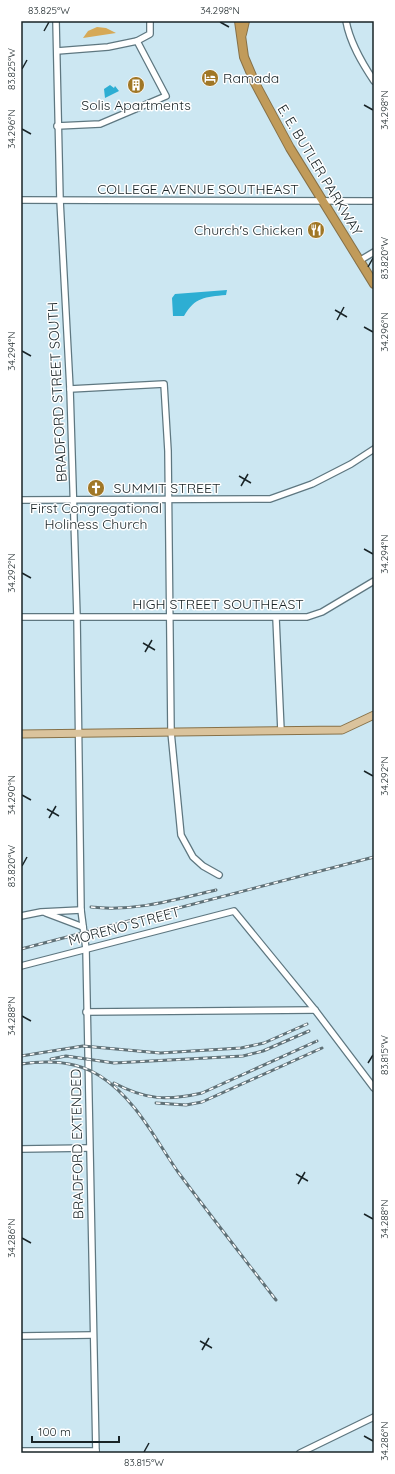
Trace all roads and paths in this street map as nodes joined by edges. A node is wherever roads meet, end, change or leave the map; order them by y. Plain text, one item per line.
1 (56, 21) edge
2 (150, 21) edge
3 (239, 21) edge
4 (245, 21) edge
5 (346, 21) edge
6 (240, 39) junction
7 (137, 41) junction
8 (57, 51) junction
9 (374, 81) edge
10 (57, 126) junction
11 (21, 200) edge
12 (60, 200) junction
13 (323, 201) junction
14 (374, 201) edge
15 (374, 252) edge
16 (359, 261) junction
17 (374, 284) edge
18 (70, 389) junction
19 (374, 449) edge
20 (21, 500) edge
21 (74, 500) junction
22 (169, 500) junction
23 (374, 581) edge
24 (21, 617) edge
25 (78, 617) junction
26 (171, 617) junction
27 (276, 618) junction
28 (374, 715) edge
29 (281, 731) junction
30 (171, 732) junction
31 (79, 733) junction
32 (21, 734) edge
33 (80, 835) joint
34 (220, 876) dead end
35 (81, 910) junction
36 (41, 912) junction
37 (21, 916) edge
38 (84, 927) junction
39 (86, 949) junction
40 (21, 966) edge
41 (315, 1010) junction
42 (86, 1012) junction
43 (374, 1088) edge
44 (89, 1148) junction
45 (21, 1149) edge
46 (92, 1335) junction
47 (21, 1336) edge
48 (374, 1417) edge
49 (21, 1451) edge
50 (96, 1452) edge
51 (300, 1453) edge

1 - 8 street, BRADFORD STREET SOUTH
2 - 7 street
3 - 6 highway, E. E. BUTLER PARKWAY
4 - 6 highway
5 - 9 street
6 - 13 highway, E. E. BUTLER PARKWAY
7 - 8 street
7 - 10 street
8 - 10 street, BRADFORD STREET SOUTH
10 - 12 street, BRADFORD STREET SOUTH
11 - 12 street, COLLEGE AVENUE SOUTHEAST
12 - 13 street, COLLEGE AVENUE SOUTHEAST
12 - 18 street, BRADFORD STREET SOUTH
13 - 14 street, COLLEGE AVENUE SOUTHEAST
13 - 16 highway, E. E. BUTLER PARKWAY
15 - 16 street
16 - 17 highway, E. E. BUTLER PARKWAY
18 - 21 street, BRADFORD STREET SOUTH
18 - 22 street
19 - 22 street, SUMMIT STREET
20 - 21 street, SUMMIT STREET
21 - 22 street, SUMMIT STREET
21 - 25 street, BRADFORD STREET SOUTH
22 - 26 street
23 - 27 street, HIGH STREET SOUTHEAST
24 - 25 street, HIGH STREET SOUTHEAST
25 - 26 street, HIGH STREET SOUTHEAST
25 - 31 street, BRADFORD STREET SOUTH
26 - 27 street, HIGH STREET SOUTHEAST
26 - 30 street
27 - 29 street
28 - 29 main road
29 - 30 main road
30 - 31 main road
30 - 34 street
31 - 32 main road
31 - 33 street, BRADFORD STREET SOUTH
33 - 35 street, BRADFORD EXTENDED
35 - 36 street
35 - 38 street, BRADFORD EXTENDED
36 - 37 street
36 - 38 street
38 - 39 street, BRADFORD EXTENDED
39 - 40 street, MORENO STREET
39 - 41 street, MORENO STREET
39 - 42 street, BRADFORD EXTENDED
41 - 42 street
41 - 43 street
42 - 44 street, BRADFORD EXTENDED
44 - 45 street
44 - 46 street, BRADFORD EXTENDED
46 - 47 street
46 - 50 street, BRADFORD EXTENDED
48 - 51 street
49 - 50 street

